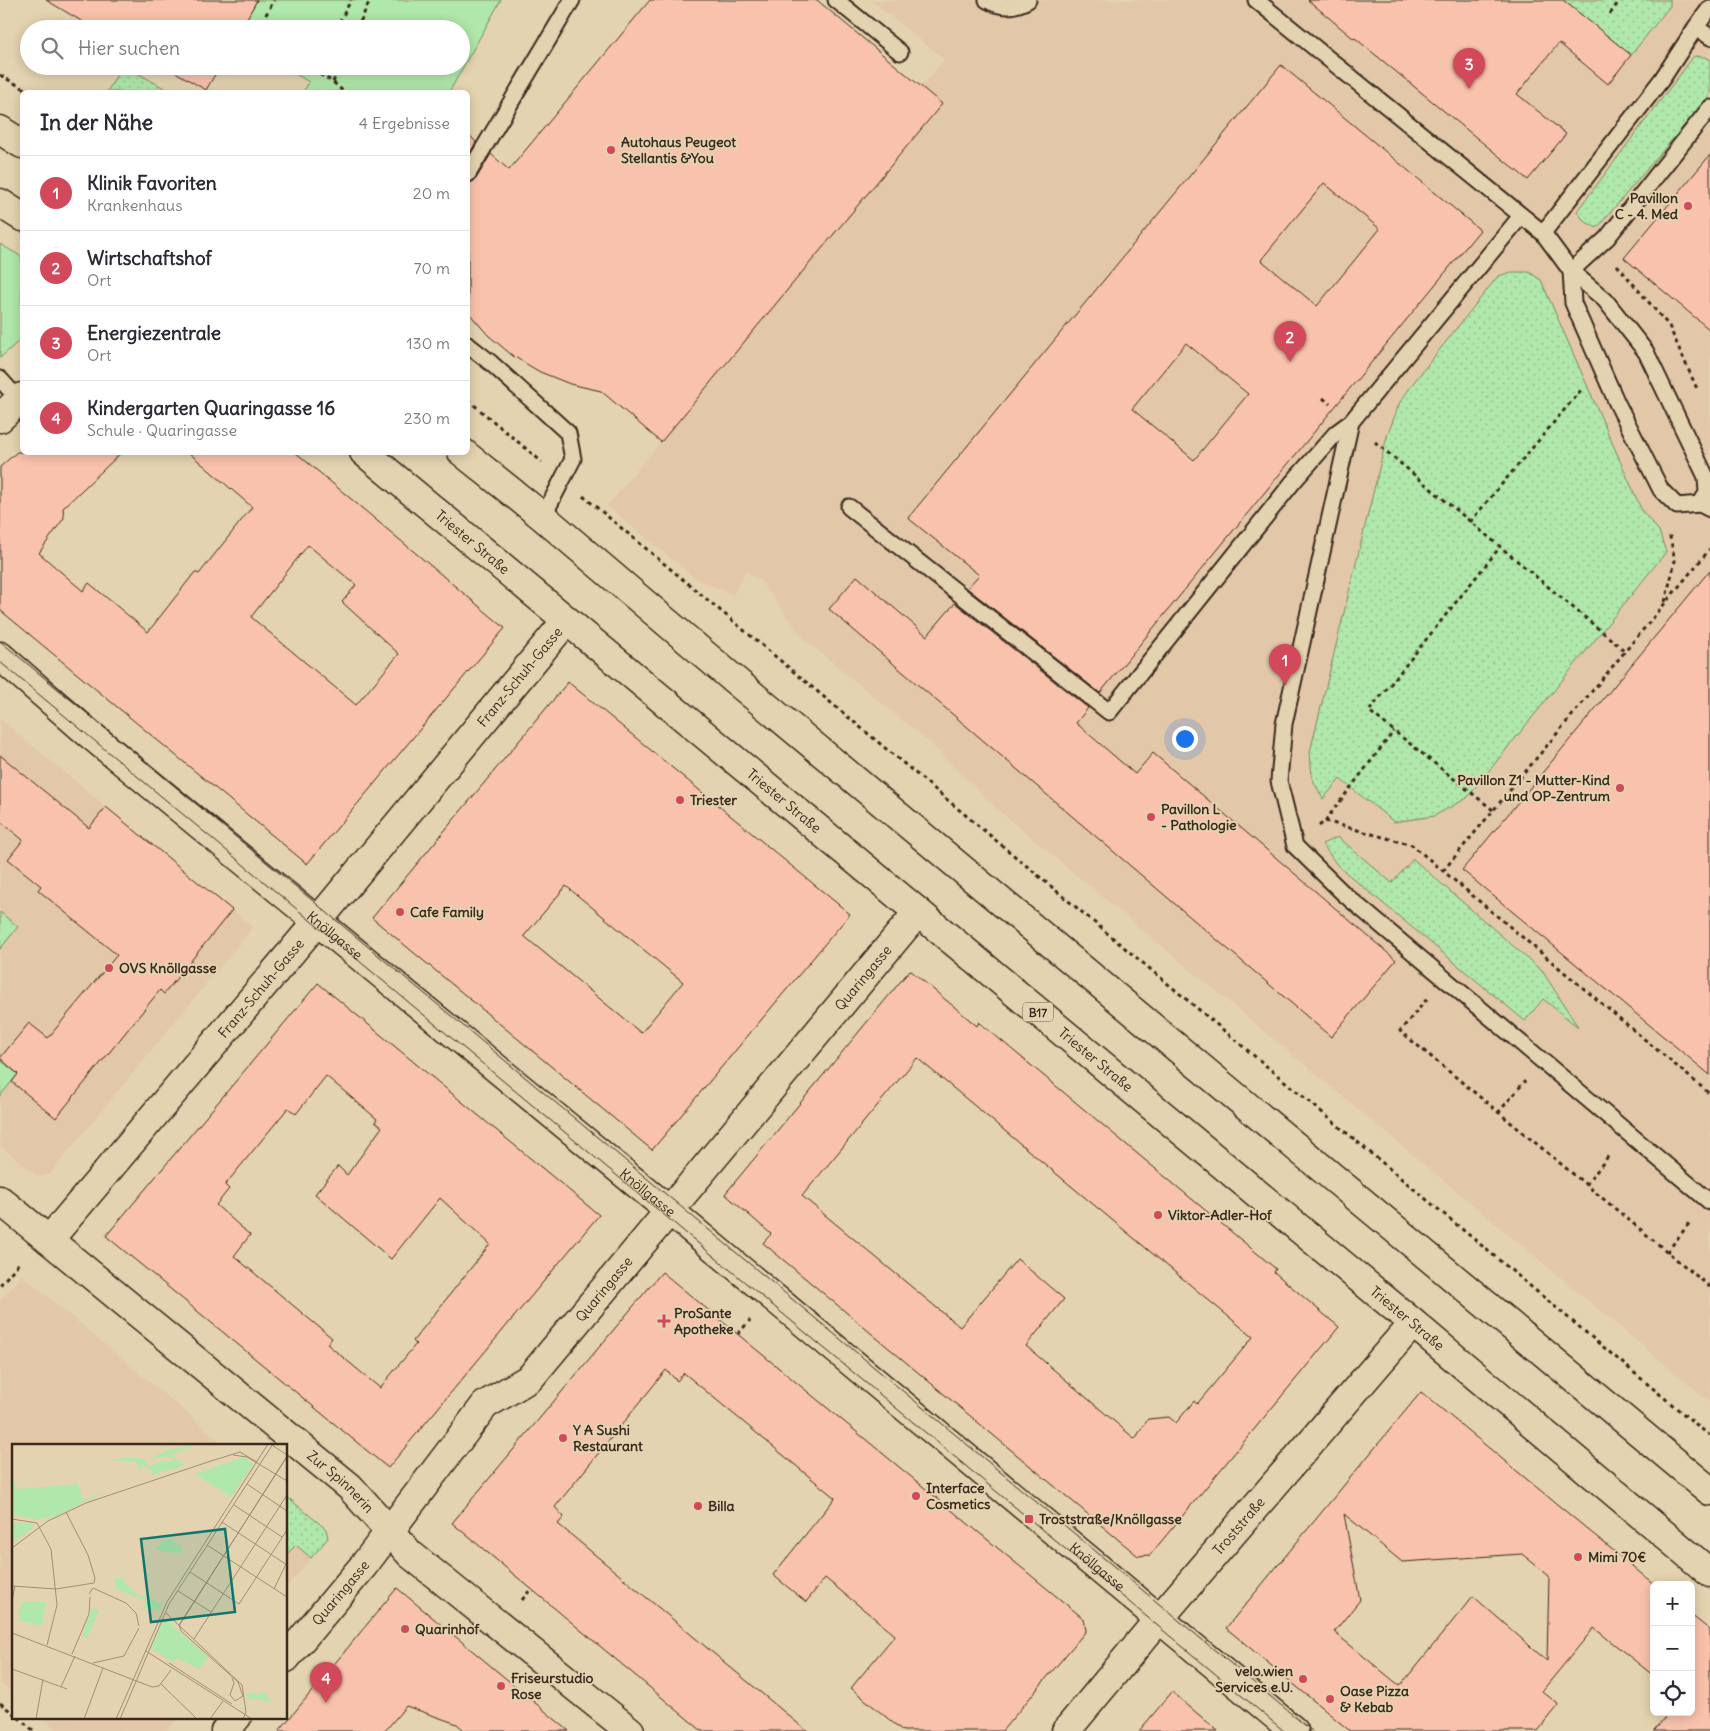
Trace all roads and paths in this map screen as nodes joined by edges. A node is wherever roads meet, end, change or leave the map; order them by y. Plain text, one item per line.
1 (274, 0) edge
2 (351, 0) edge
3 (370, 0) edge
4 (572, 0) edge
5 (836, 0) edge
6 (987, 0) edge
7 (1028, 0) edge
8 (1256, 0) edge
9 (1620, 0) edge
10 (1710, 8) edge
11 (1610, 14) dead end
12 (263, 20) edge
13 (341, 20) edge
14 (361, 20) edge
15 (1696, 27) junction
16 (1710, 37) edge
17 (900, 52) dead end
18 (0, 75) edge
19 (324, 75) edge
20 (336, 75) edge
21 (333, 82) junction
22 (26, 90) edge
23 (342, 90) edge
24 (1710, 108) edge
25 (0, 130) edge
26 (20, 143) edge
27 (470, 171) edge
28 (0, 204) edge
29 (20, 215) edge
30 (1520, 216) junction
31 (1544, 233) junction
32 (1614, 261) dead end
33 (1572, 271) junction
34 (470, 347) edge
35 (0, 378) edge
36 (1585, 386) dead end
37 (1700, 397) dead end
38 (470, 402) edge
39 (14, 405) edge
40 (1351, 422) junction
41 (368, 455) edge
42 (466, 455) edge
43 (1708, 477) edge
44 (562, 479) junction
45 (849, 507) dead end
46 (1705, 507) edge
47 (543, 518) junction
48 (1470, 522) junction
49 (1669, 532) dead end
50 (1500, 546) junction
51 (1710, 549) edge
52 (1665, 603) junction
53 (566, 621) junction
54 (1625, 651) junction
55 (0, 656) edge
56 (1394, 731) junction
57 (1493, 810) junction
58 (1325, 821) junction
59 (1295, 846) junction
60 (1443, 871) junction
61 (918, 912) junction
62 (317, 922) junction
63 (1432, 992) dead end
64 (1531, 1074) dead end
65 (1710, 1094) edge
66 (1498, 1113) junction
67 (1612, 1152) dead end
68 (1586, 1185) junction
69 (0, 1200) edge
70 (1709, 1201) edge
71 (670, 1211) junction
72 (49, 1240) junction
73 (1667, 1252) junction
74 (19, 1262) dead end
75 (0, 1285) edge
76 (1710, 1287) edge
77 (1413, 1323) junction
78 (1710, 1436) edge
79 (1710, 1491) edge
80 (389, 1531) junction
81 (1710, 1573) edge
82 (1160, 1619) junction
83 (288, 1656) edge
84 (0, 1703) edge
85 (12, 1712) edge
86 (19, 1718) edge
87 (235, 1718) edge
88 (34, 1731) edge
89 (225, 1731) edge
90 (630, 1731) edge
91 (1066, 1731) edge
92 (1294, 1731) edge

1 - 12 path
2 - 13 path
3 - 14 path
4 - 27 lane
5 - 17 lane
6 - 7 lane
8 - 30 lane
9 - 11 path
10 - 15 lane
15 - 16 lane
15 - 31 lane
18 - 22 path
19 - 21 path
20 - 21 path
21 - 23 path
24 - 33 lane
25 - 26 street
28 - 29 street
30 - 31 lane
30 - 40 lane
31 - 33 lane
32 - 37 path
33 - 43 lane
33 - 46 lane
34 - 44 lane
35 - 39 lane
36 - 48 path
38 - 44 path
40 - 45 lane
40 - 48 path
40 - 59 lane
41 - 53 street, Triester Straße / B17
42 - 47 street
43 - 46 lane
44 - 47 lane
44 - 78 path
47 - 79 street
48 - 50 path
49 - 52 path
50 - 54 path
50 - 56 path
51 - 52 path
52 - 54 path
53 - 61 street, Triester Straße / B17
53 - 62 street, Franz-Schuh-Gasse
54 - 57 path
55 - 62 street, Knöllgasse
56 - 57 path
56 - 58 path
57 - 60 path
58 - 59 path
58 - 60 path
59 - 70 lane
60 - 65 path
61 - 71 street, Quaringasse
61 - 77 street, Triester Straße / B17
62 - 71 street, Knöllgasse
62 - 72 street, Franz-Schuh-Gasse
63 - 66 path
64 - 66 path
66 - 68 path
67 - 68 path
68 - 73 path
69 - 72 street, Zur Spinnerin
70 - 73 path
71 - 80 street, Quaringasse
71 - 82 street, Knöllgasse
72 - 80 street, Zur Spinnerin
73 - 76 path
74 - 75 path
77 - 81 street, Triester Straße / B17
77 - 82 street, Troststraße
80 - 83 street, Quaringasse
80 - 90 street, Zur Spinnerin
82 - 91 street, Troststraße
82 - 92 street, Knöllgasse
84 - 85 path
86 - 88 path
87 - 89 street

